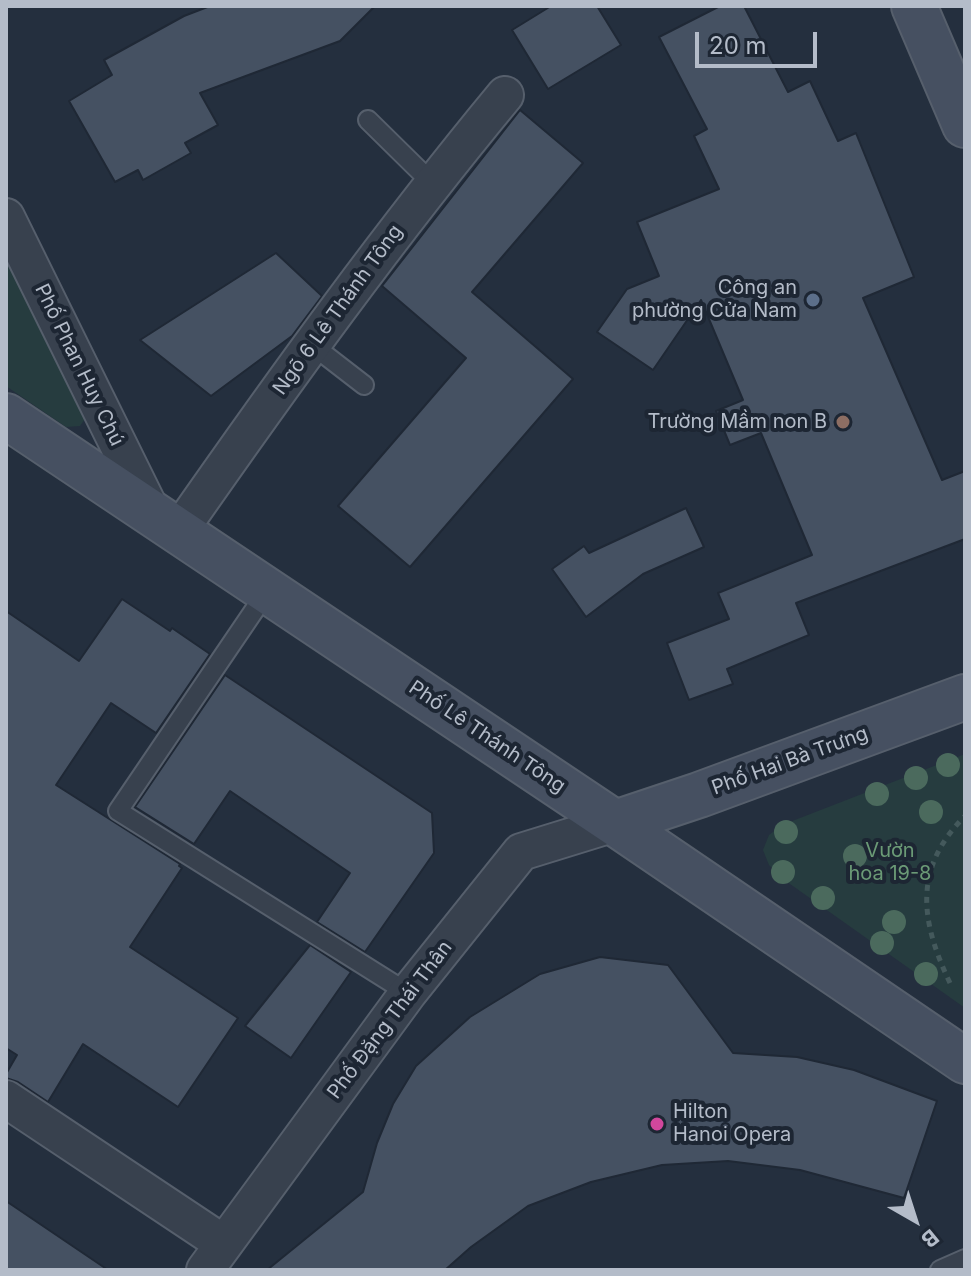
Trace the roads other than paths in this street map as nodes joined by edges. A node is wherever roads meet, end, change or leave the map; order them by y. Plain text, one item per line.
1 (914, 6) edge
2 (505, 95) dead end
3 (368, 120) dead end
4 (965, 125) edge
5 (432, 183) junction
6 (6, 217) edge
7 (311, 344) junction
8 (364, 385) dead end
9 (6, 416) edge
10 (166, 522) junction
11 (268, 590) junction
12 (965, 697) edge
13 (615, 823) junction
14 (408, 993) junction
15 (965, 1061) edge
16 (6, 1099) edge
17 (214, 1257) edge
18 (965, 1259) edge
19 (940, 1270) edge

1 - 4 street
2 - 5 street, Ngõ 6 Lê Thánh Tông
3 - 5 lane
5 - 7 street, Ngõ 6 Lê Thánh Tông
6 - 10 street, Phố Phan Huy Chú
7 - 8 lane
7 - 10 street, Ngõ 6 Lê Thánh Tông
9 - 10 street, Phố Lê Thánh Tông
10 - 11 street, Phố Lê Thánh Tông
11 - 13 street, Phố Lê Thánh Tông
11 - 14 lane
12 - 13 street, Phố Hai Bà Trưng
13 - 14 street, Phố Đặng Thái Thân
13 - 15 street, Phố Lê Thánh Tông
14 - 17 street, Phố Đặng Thái Thân
16 - 17 street
18 - 19 lane

